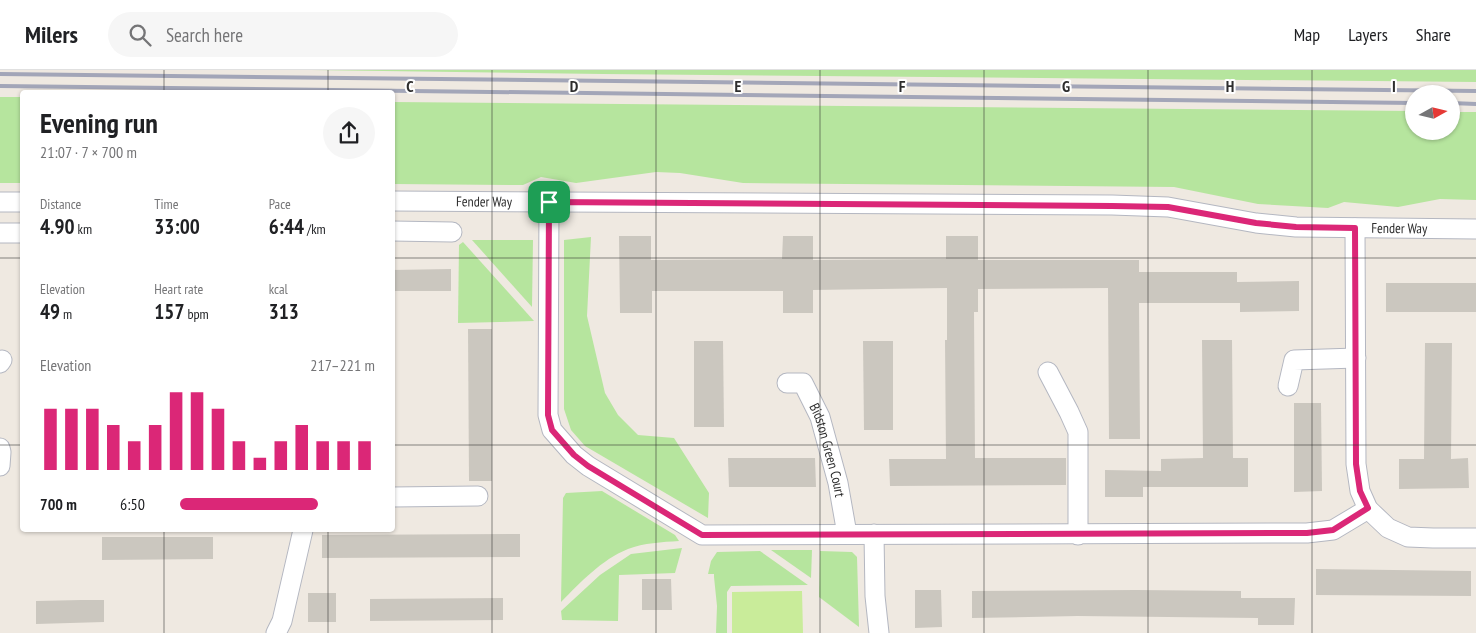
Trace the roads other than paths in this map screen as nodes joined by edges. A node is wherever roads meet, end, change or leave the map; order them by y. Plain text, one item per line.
1 (395, 201) edge
2 (0, 202) edge
3 (20, 202) edge
4 (549, 202) junction
5 (1355, 228) junction
6 (1476, 229) edge
7 (395, 231) edge
8 (452, 232) dead end
9 (0, 233) edge
10 (20, 233) edge
11 (1356, 358) junction
12 (1048, 372) dead end
13 (787, 383) dead end
14 (1288, 386) dead end
15 (0, 448) edge
16 (0, 466) edge
17 (478, 496) dead end
18 (395, 497) edge
19 (1368, 508) junction
20 (303, 532) edge
21 (847, 534) junction
22 (874, 534) junction
23 (1078, 535) junction
24 (1476, 538) edge
25 (276, 633) edge
26 (878, 633) edge

1 - 4 street, Fender Way
2 - 3 street
4 - 5 street, Fender Way
4 - 21 street
5 - 6 street, Fender Way
5 - 11 street
7 - 8 street
9 - 10 street
11 - 14 street
11 - 19 street
12 - 23 street
13 - 21 street, Bidston Green Court
15 - 16 street
17 - 18 street
19 - 23 street
19 - 24 street
20 - 25 street
21 - 22 street
22 - 23 street
22 - 26 street

